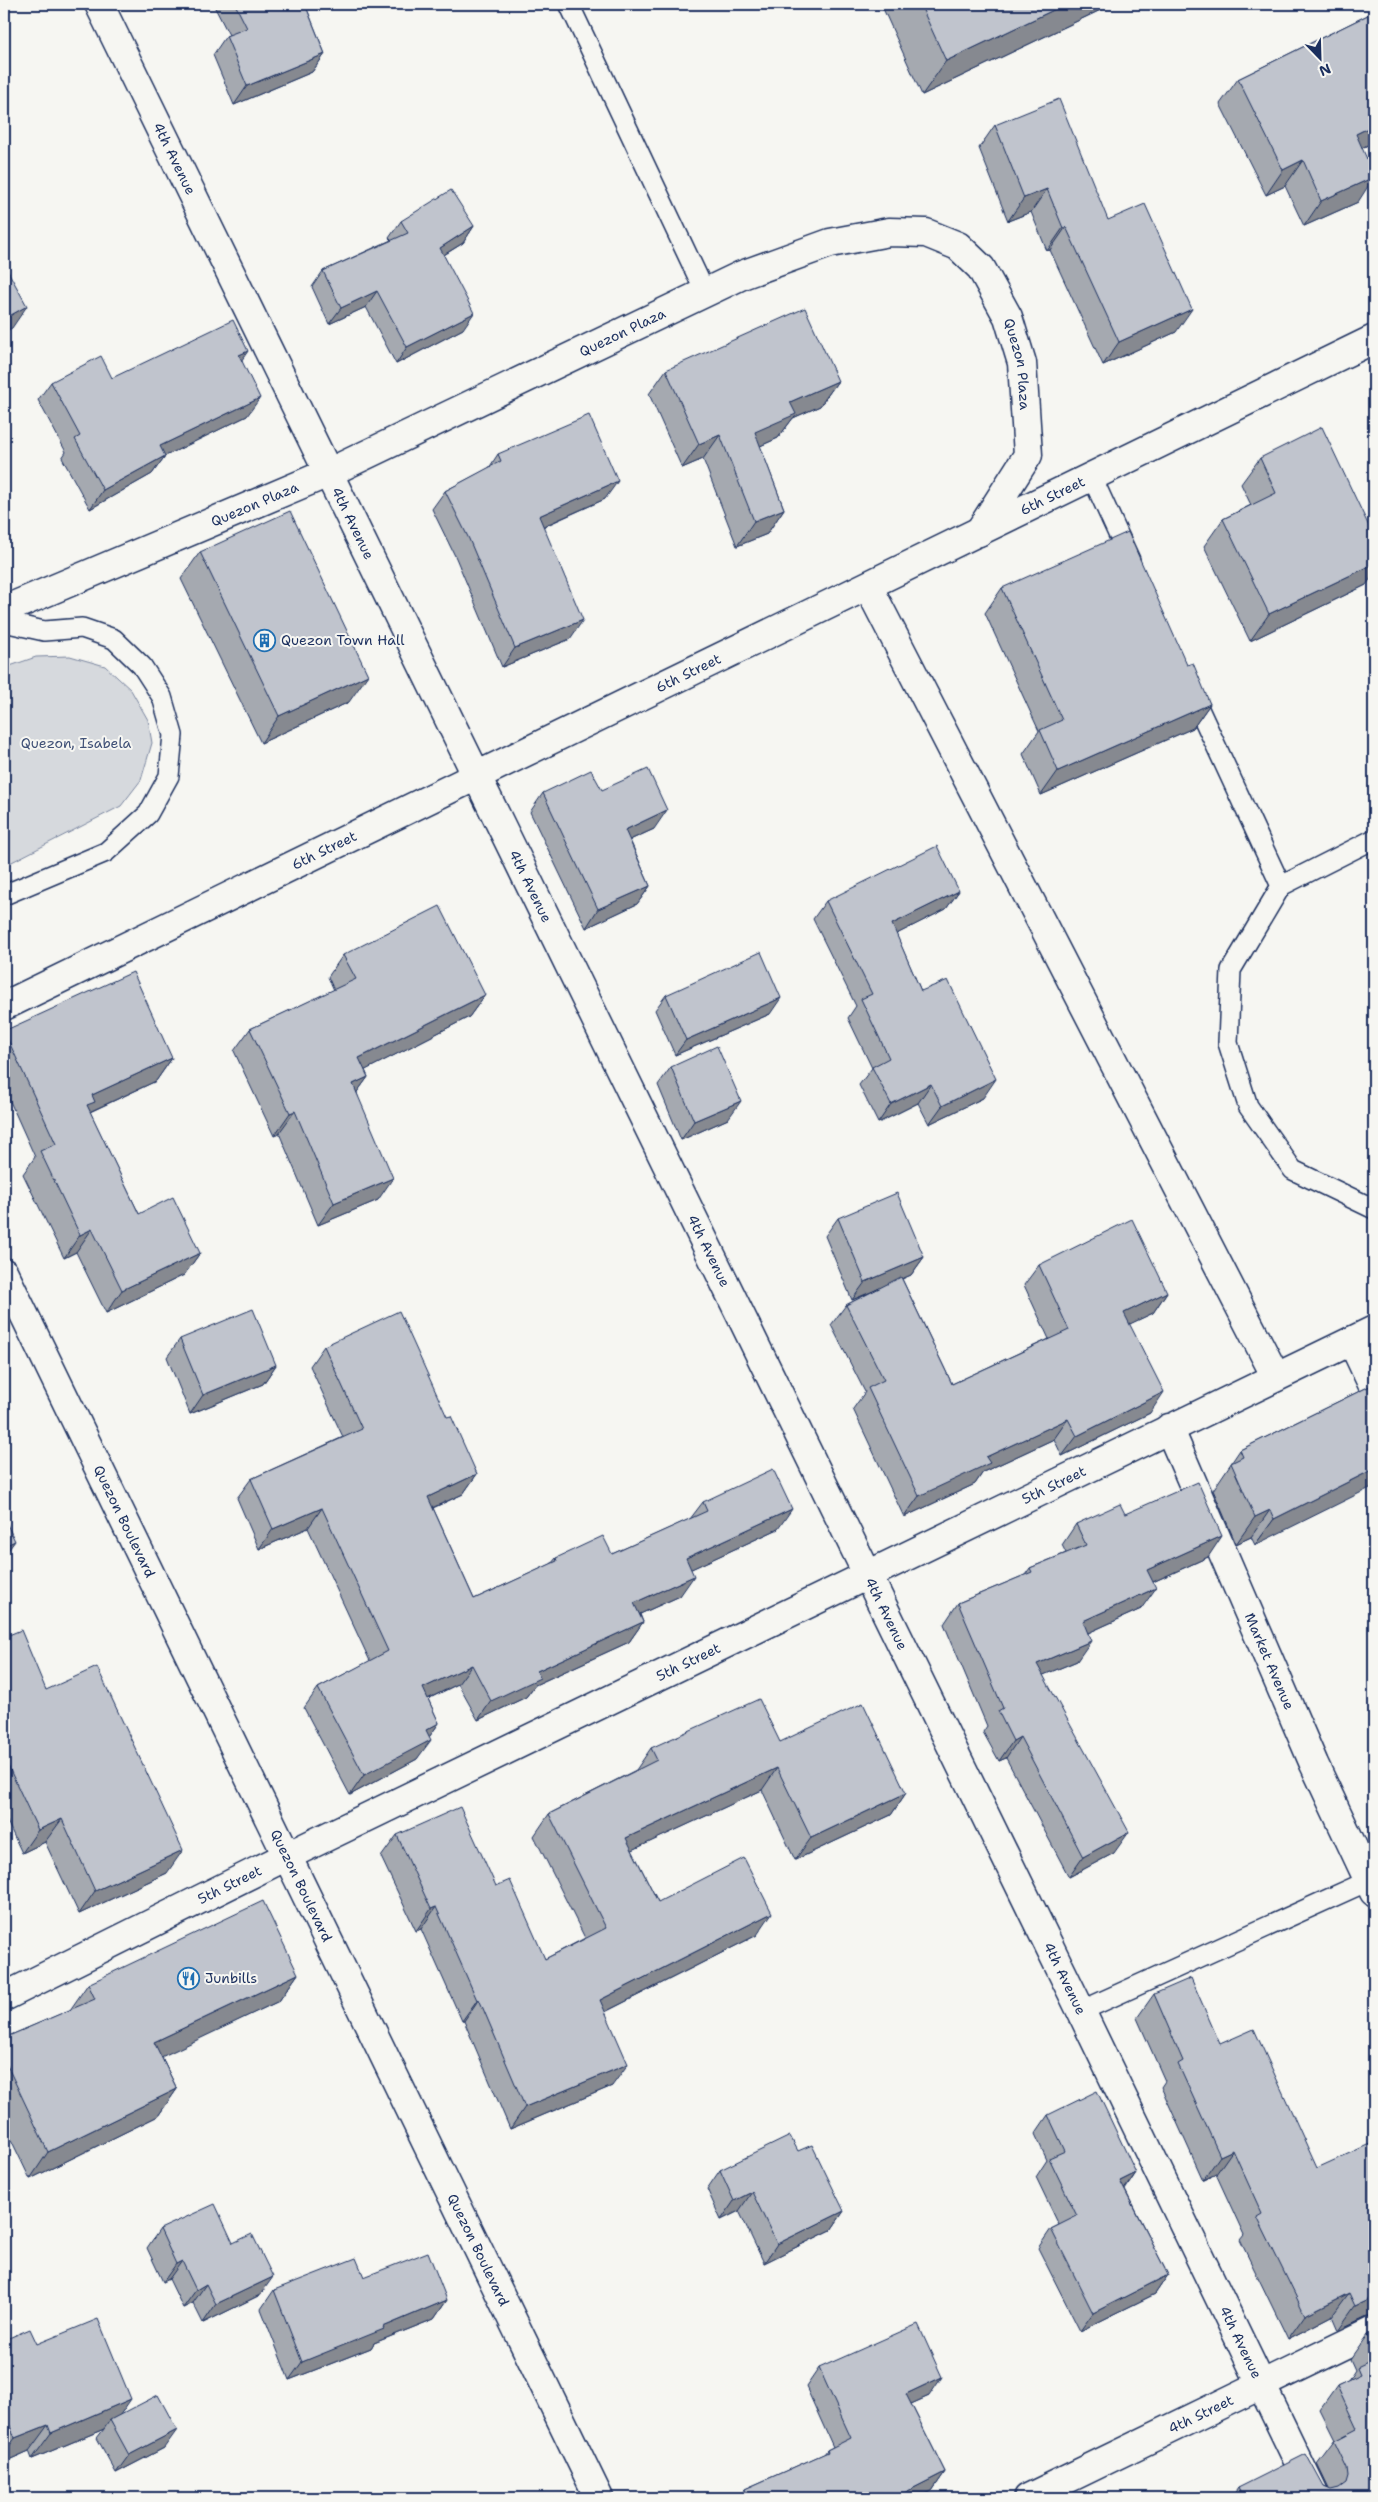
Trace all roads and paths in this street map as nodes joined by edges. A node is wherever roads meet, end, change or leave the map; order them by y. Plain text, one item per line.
1 (99, 4) edge
2 (569, 4) edge
3 (705, 292) junction
4 (1374, 339) edge
5 (328, 473) junction
6 (1092, 477) junction
7 (979, 532) junction
8 (1137, 575) edge
9 (868, 586) junction
10 (4, 610) edge
11 (4, 622) edge
12 (1186, 681) edge
13 (477, 776) junction
14 (1374, 839) edge
15 (1281, 886) junction
16 (4, 895) edge
17 (4, 1006) edge
18 (1374, 1209) edge
19 (4, 1273) edge
20 (1363, 1335) edge
21 (1276, 1377) junction
22 (1374, 1388) edge
23 (1169, 1428) junction
24 (867, 1575) junction
25 (287, 1856) junction
26 (1371, 1886) edge
27 (4, 1997) edge
28 (1081, 2010) junction
29 (1374, 2330) edge
30 (1260, 2385) junction
31 (599, 2498) edge
32 (1028, 2498) edge
33 (1316, 2498) edge

1 - 5 main road, 4th Avenue
2 - 3 lane
3 - 5 main road, Quezon Plaza
3 - 7 main road, Quezon Plaza
4 - 6 main road, 6th Street
5 - 10 main road, Quezon Plaza
5 - 13 main road, 4th Avenue
6 - 7 main road, 6th Street
6 - 8 lane
7 - 9 main road, 6th Street
9 - 13 main road, 6th Street
9 - 21 main road
11 - 16 lane
12 - 15 lane
13 - 17 main road, 6th Street
13 - 24 main road, 4th Avenue
14 - 15 lane
15 - 18 lane
19 - 25 main road, Quezon Boulevard
20 - 21 main road, 5th Street
20 - 22 main road
21 - 23 main road, 5th Street
23 - 24 main road, 5th Street
23 - 26 main road, Market Avenue
24 - 25 main road, 5th Street
24 - 28 main road, 4th Avenue
25 - 27 main road, 5th Street
25 - 31 main road, Quezon Boulevard
26 - 28 lane
28 - 30 main road, 4th Avenue
29 - 30 main road, 4th Street
30 - 32 main road, 4th Street
30 - 33 main road, 4th Avenue

